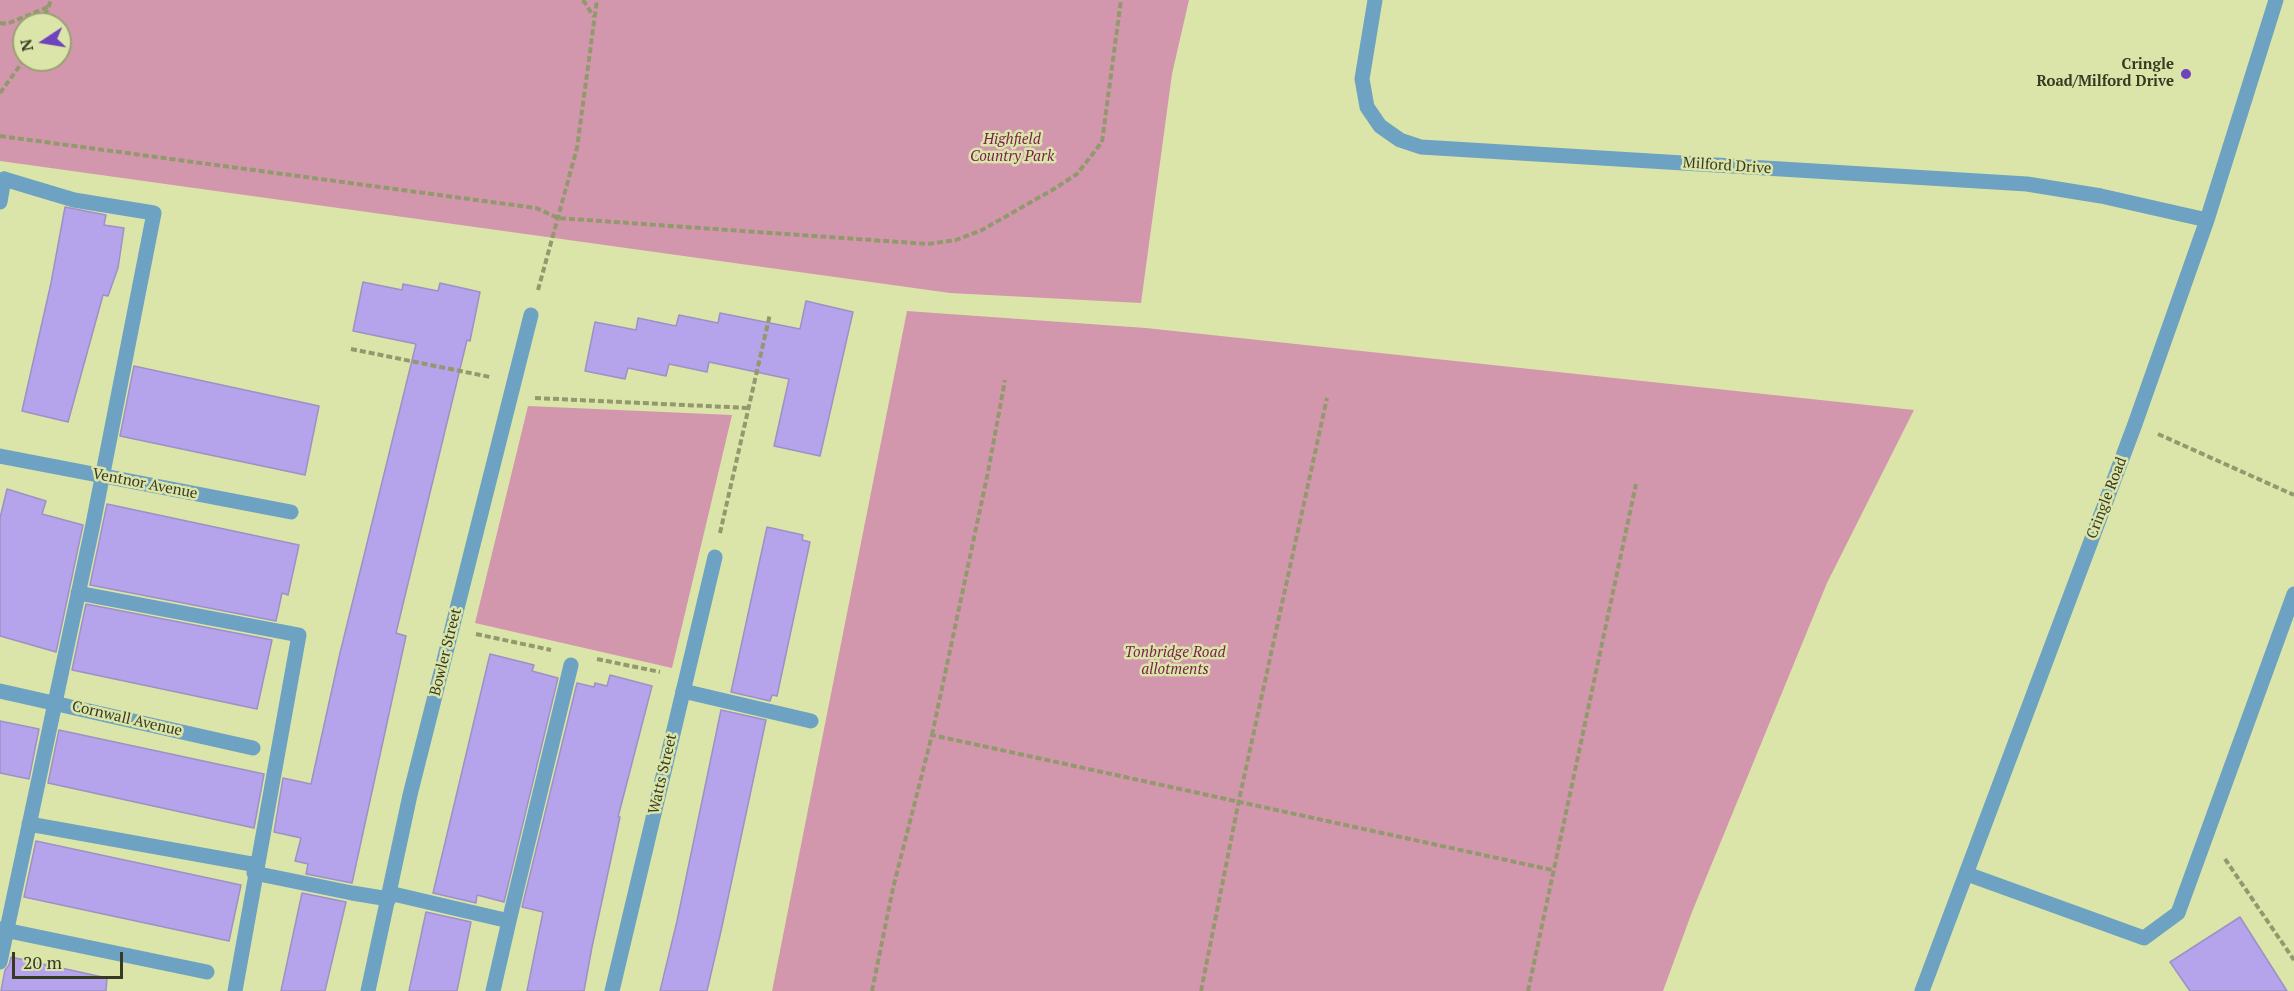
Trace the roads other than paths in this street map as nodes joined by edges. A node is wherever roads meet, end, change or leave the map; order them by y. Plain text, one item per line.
1 (1375, 0) edge
2 (2276, 0) edge
3 (0, 202) edge
4 (2207, 220) junction
5 (531, 315) road end
6 (0, 456) edge
7 (103, 476) junction
8 (291, 512) dead end
9 (715, 557) road end
10 (78, 593) junction
11 (2294, 594) edge
12 (572, 665) dead end
13 (0, 691) edge
14 (683, 691) junction
15 (55, 703) junction
16 (811, 721) dead end
17 (253, 748) dead end
18 (29, 824) junction
19 (256, 869) junction
20 (1967, 874) junction
21 (389, 896) junction
22 (509, 921) junction
23 (3, 930) edge
24 (0, 962) edge
25 (207, 972) dead end
26 (235, 991) edge
27 (368, 991) edge
28 (493, 991) edge
29 (612, 991) edge
30 (1922, 991) edge

1 - 4 street, Milford Drive
2 - 4 street, Cringle Road
3 - 7 street
4 - 20 street, Cringle Road
5 - 21 street, Bowler Street
6 - 7 street, Ventnor Avenue
7 - 8 street, Ventnor Avenue
7 - 10 street
9 - 14 street, Watts Street
10 - 15 street
10 - 19 street
11 - 20 street
12 - 22 street
13 - 15 street, Cornwall Avenue
14 - 16 street
14 - 29 street, Watts Street
15 - 17 street, Cornwall Avenue
15 - 18 street
18 - 19 street
18 - 23 street
19 - 21 street
19 - 26 street
20 - 30 street, Cringle Road
21 - 22 street
21 - 27 street, Bowler Street
22 - 28 street
23 - 24 street
23 - 25 street

